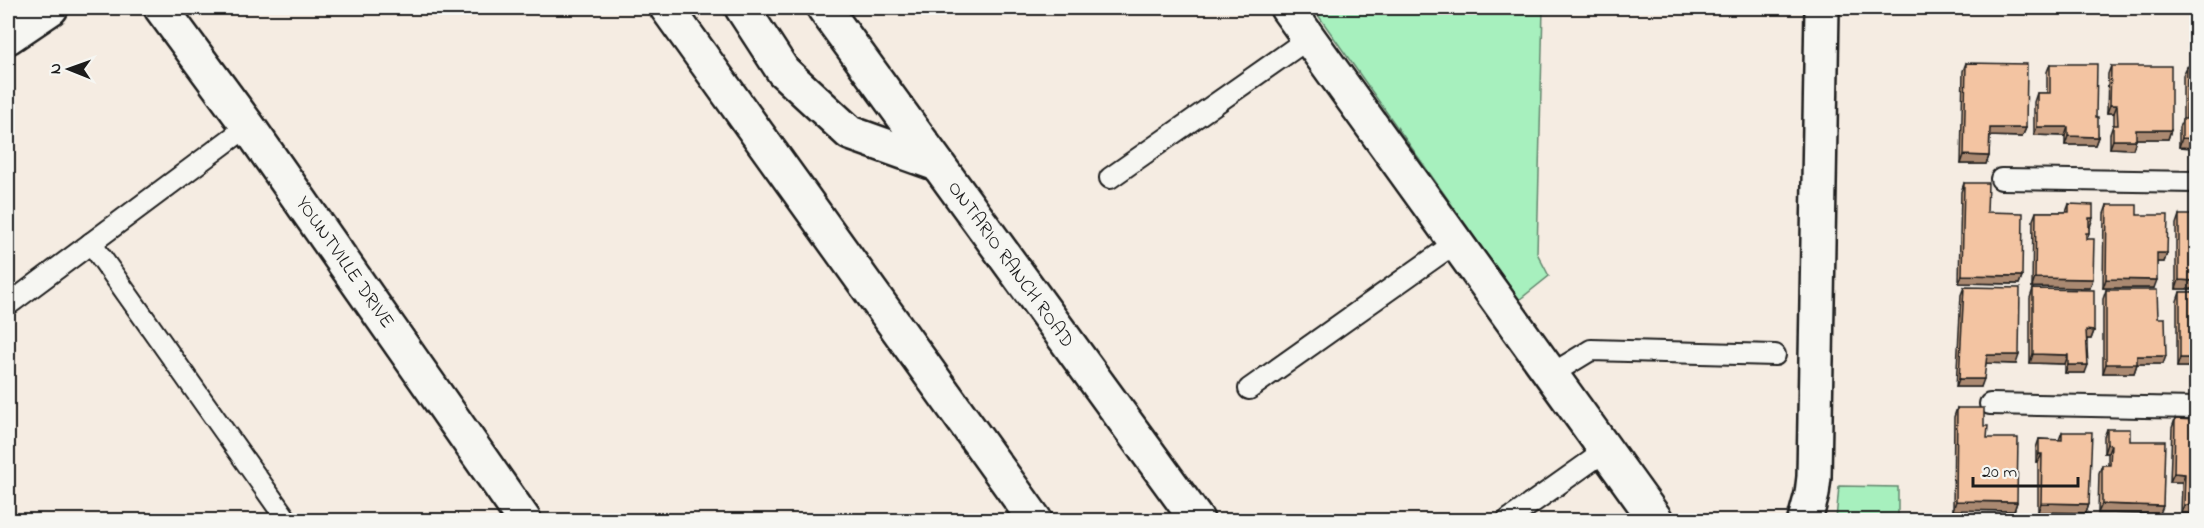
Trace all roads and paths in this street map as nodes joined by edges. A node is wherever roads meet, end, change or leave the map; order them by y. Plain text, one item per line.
1 (51, 8) edge
2 (161, 8) edge
3 (667, 8) edge
4 (742, 8) edge
5 (824, 8) edge
6 (1287, 8) edge
7 (1822, 8) edge
8 (8, 37) edge
9 (1309, 38) junction
10 (248, 126) junction
11 (937, 164) junction
12 (1110, 178) dead end
13 (2001, 179) dead end
14 (2196, 182) edge
15 (91, 243) junction
16 (1455, 243) junction
17 (8, 305) edge
18 (1775, 355) dead end
19 (1550, 375) junction
20 (1249, 389) dead end
21 (1990, 404) dead end
22 (2196, 408) edge
23 (1605, 451) junction
24 (287, 520) edge
25 (524, 520) edge
26 (1035, 520) edge
27 (1197, 520) edge
28 (1508, 520) edge
29 (1656, 520) edge
30 (1805, 520) edge

1 - 8 street
2 - 10 street, YOUNTVILLE DRIVE
3 - 26 street
4 - 11 street
5 - 11 street, ONTARIO RANCH ROAD
6 - 9 street
7 - 30 street
9 - 12 lane
9 - 16 street
10 - 15 lane
10 - 25 street, YOUNTVILLE DRIVE
11 - 27 street, ONTARIO RANCH ROAD
13 - 14 lane
15 - 17 lane
15 - 24 lane
16 - 19 street
16 - 20 lane
18 - 19 lane
19 - 23 street
21 - 22 lane
23 - 28 lane
23 - 29 street

